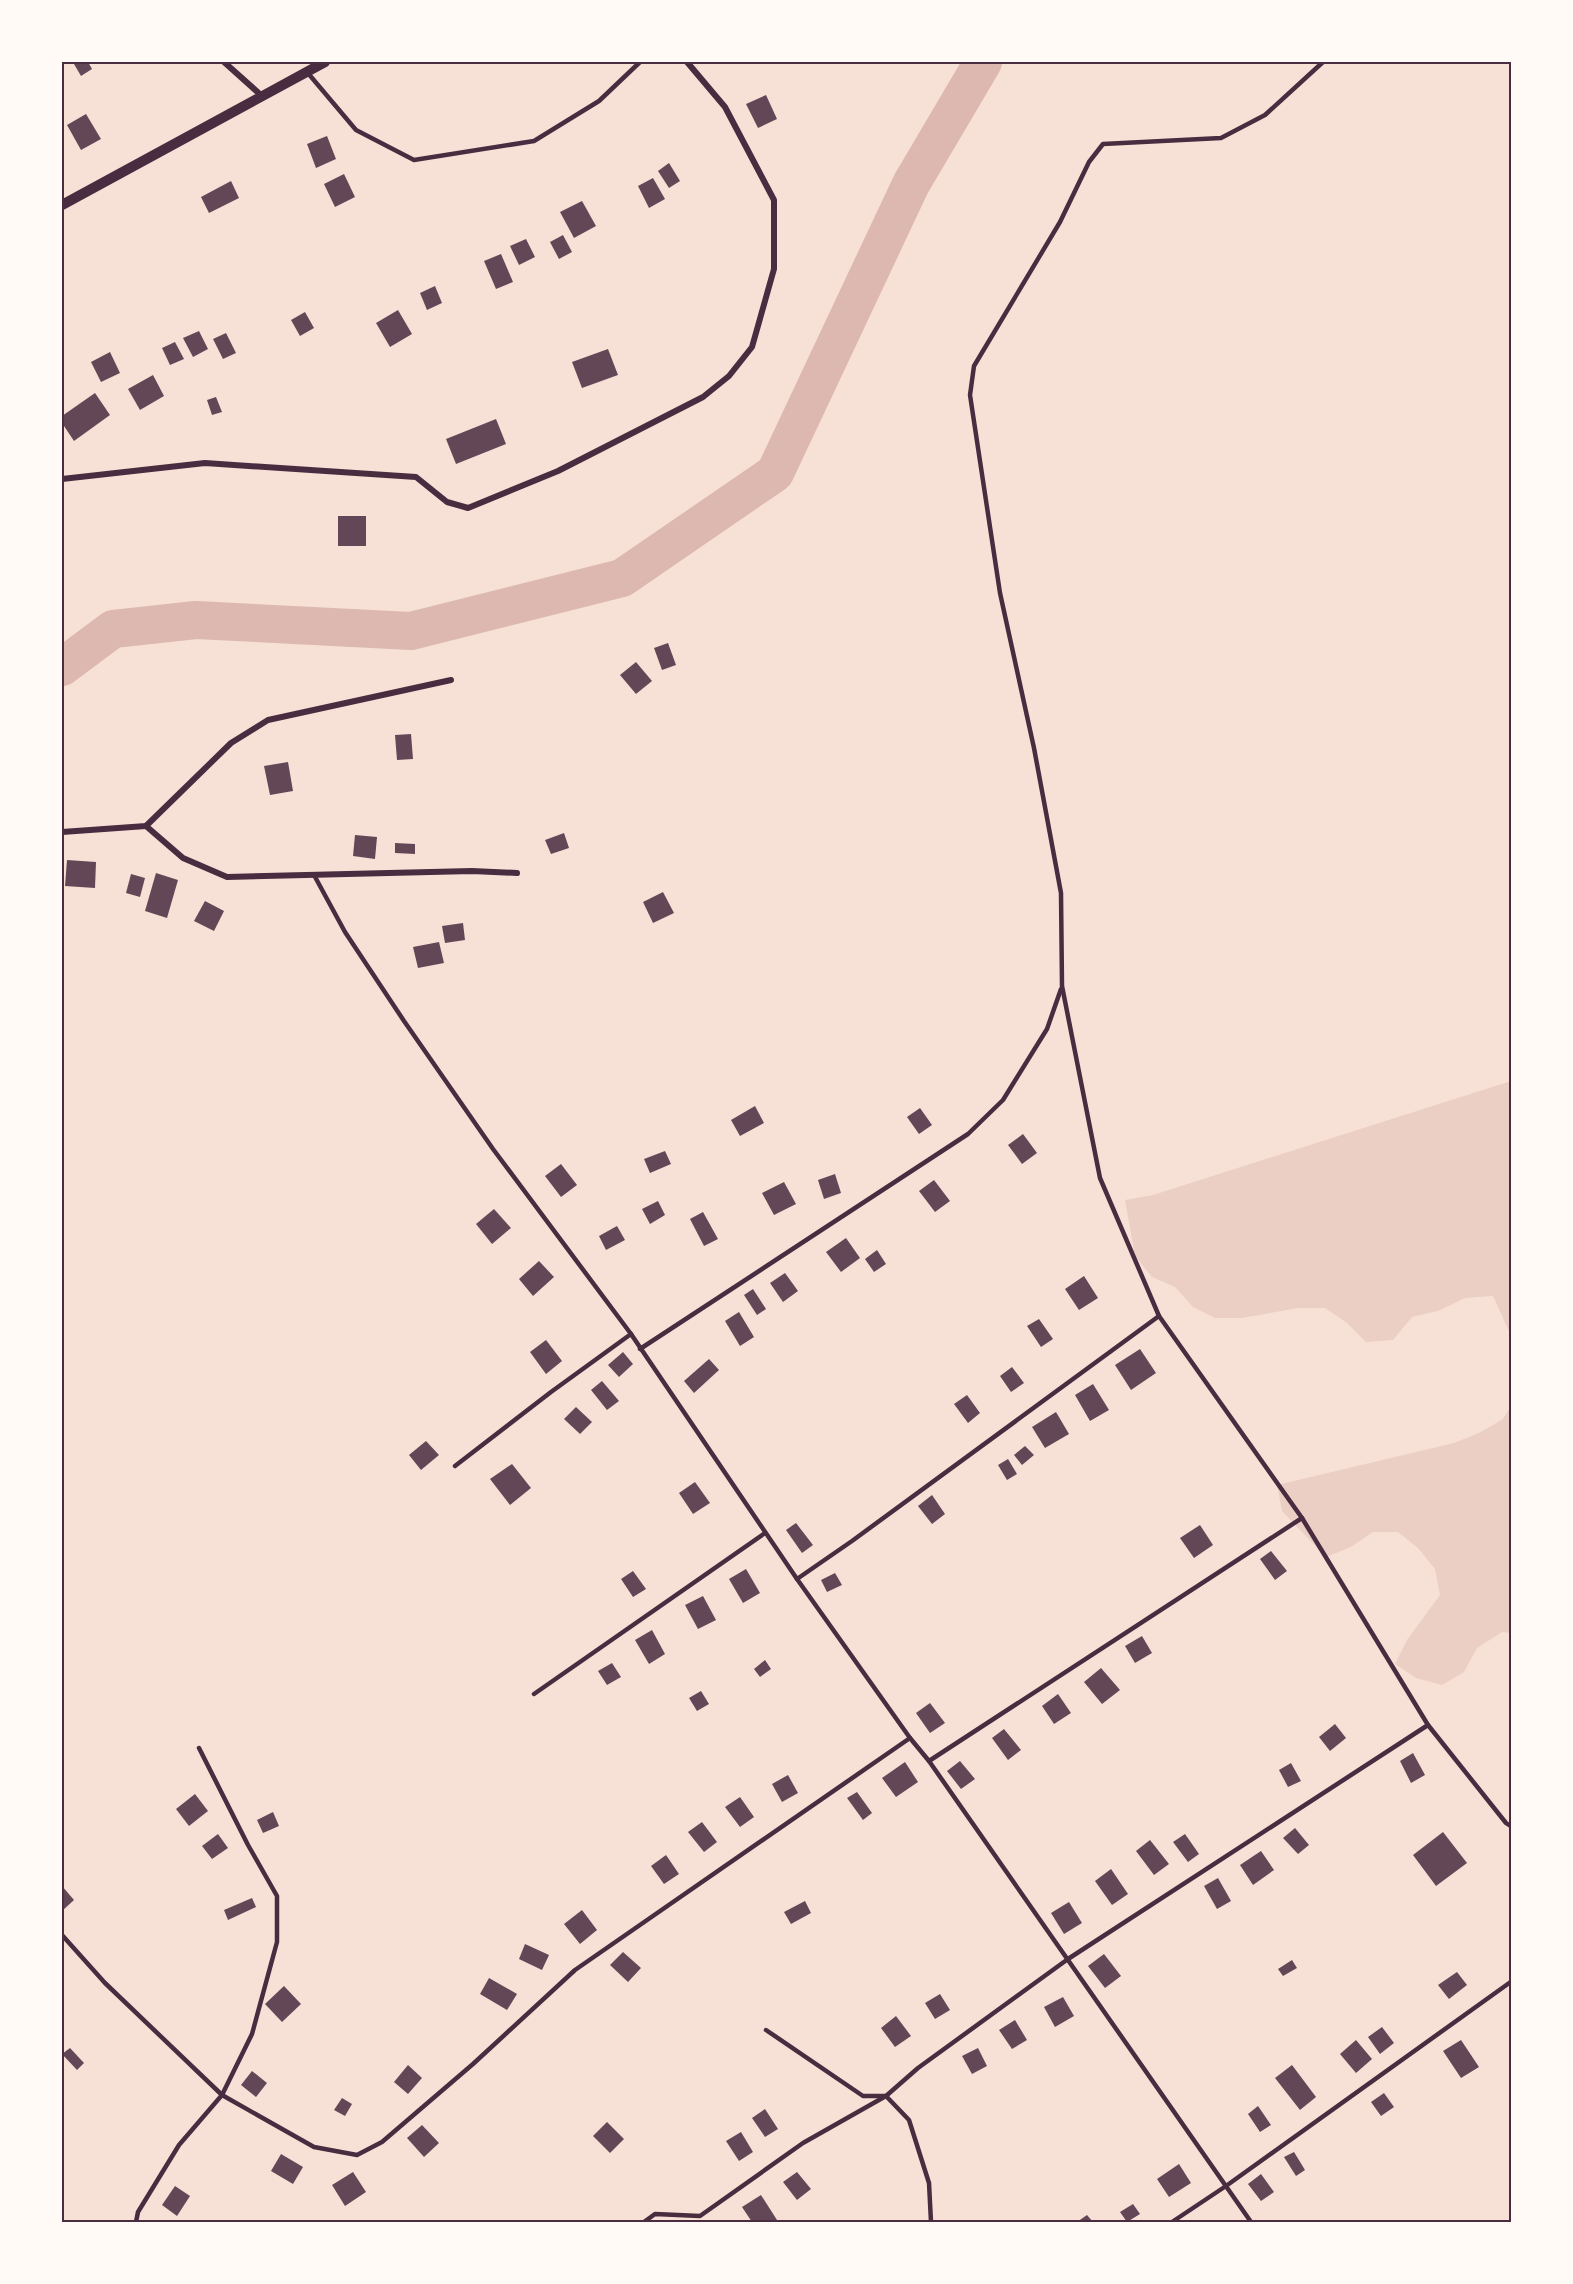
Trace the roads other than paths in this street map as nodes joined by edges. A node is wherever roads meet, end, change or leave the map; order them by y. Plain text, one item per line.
1 (224, 62) edge
2 (325, 62) edge
3 (640, 62) edge
4 (687, 62) edge
5 (1323, 62) edge
6 (307, 72) junction
7 (262, 96) junction
8 (62, 205) edge
9 (62, 479) edge
10 (451, 680) dead end
11 (146, 826) junction
12 (62, 832) edge
13 (517, 873) dead end
14 (314, 875) junction
15 (1062, 986) junction
16 (1159, 1316) junction
17 (630, 1334) junction
18 (640, 1349) junction
19 (455, 1466) dead end
20 (1302, 1518) junction
21 (765, 1533) junction
22 (796, 1579) junction
23 (534, 1694) dead end
24 (1428, 1725) junction
25 (910, 1738) junction
26 (200, 1748) dead end
27 (929, 1761) junction
28 (1512, 1827) edge
29 (62, 1935) edge
30 (1068, 1959) junction
31 (1512, 1981) edge
32 (766, 2030) dead end
33 (222, 2095) junction
34 (886, 2096) junction
35 (1226, 2186) junction
36 (135, 2223) edge
37 (644, 2223) edge
38 (931, 2223) edge
39 (1172, 2223) edge
40 (1251, 2223) edge

1 - 7 street
2 - 6 street
3 - 6 lane
4 - 9 street
5 - 15 lane
6 - 7 street
7 - 8 street
10 - 11 street
11 - 12 street
11 - 14 street
13 - 14 street
14 - 17 lane
15 - 16 lane
15 - 18 lane
16 - 20 lane
16 - 22 lane
17 - 18 lane
17 - 19 lane
18 - 21 lane
20 - 24 lane
20 - 27 lane
21 - 22 lane
21 - 23 lane
22 - 25 lane
24 - 28 lane
24 - 30 lane
25 - 27 lane
25 - 33 lane
26 - 33 lane
27 - 30 lane
29 - 33 lane
30 - 34 lane
30 - 35 lane
31 - 35 lane
32 - 34 lane
33 - 36 lane
34 - 37 lane
34 - 38 lane
35 - 39 lane
35 - 40 lane

